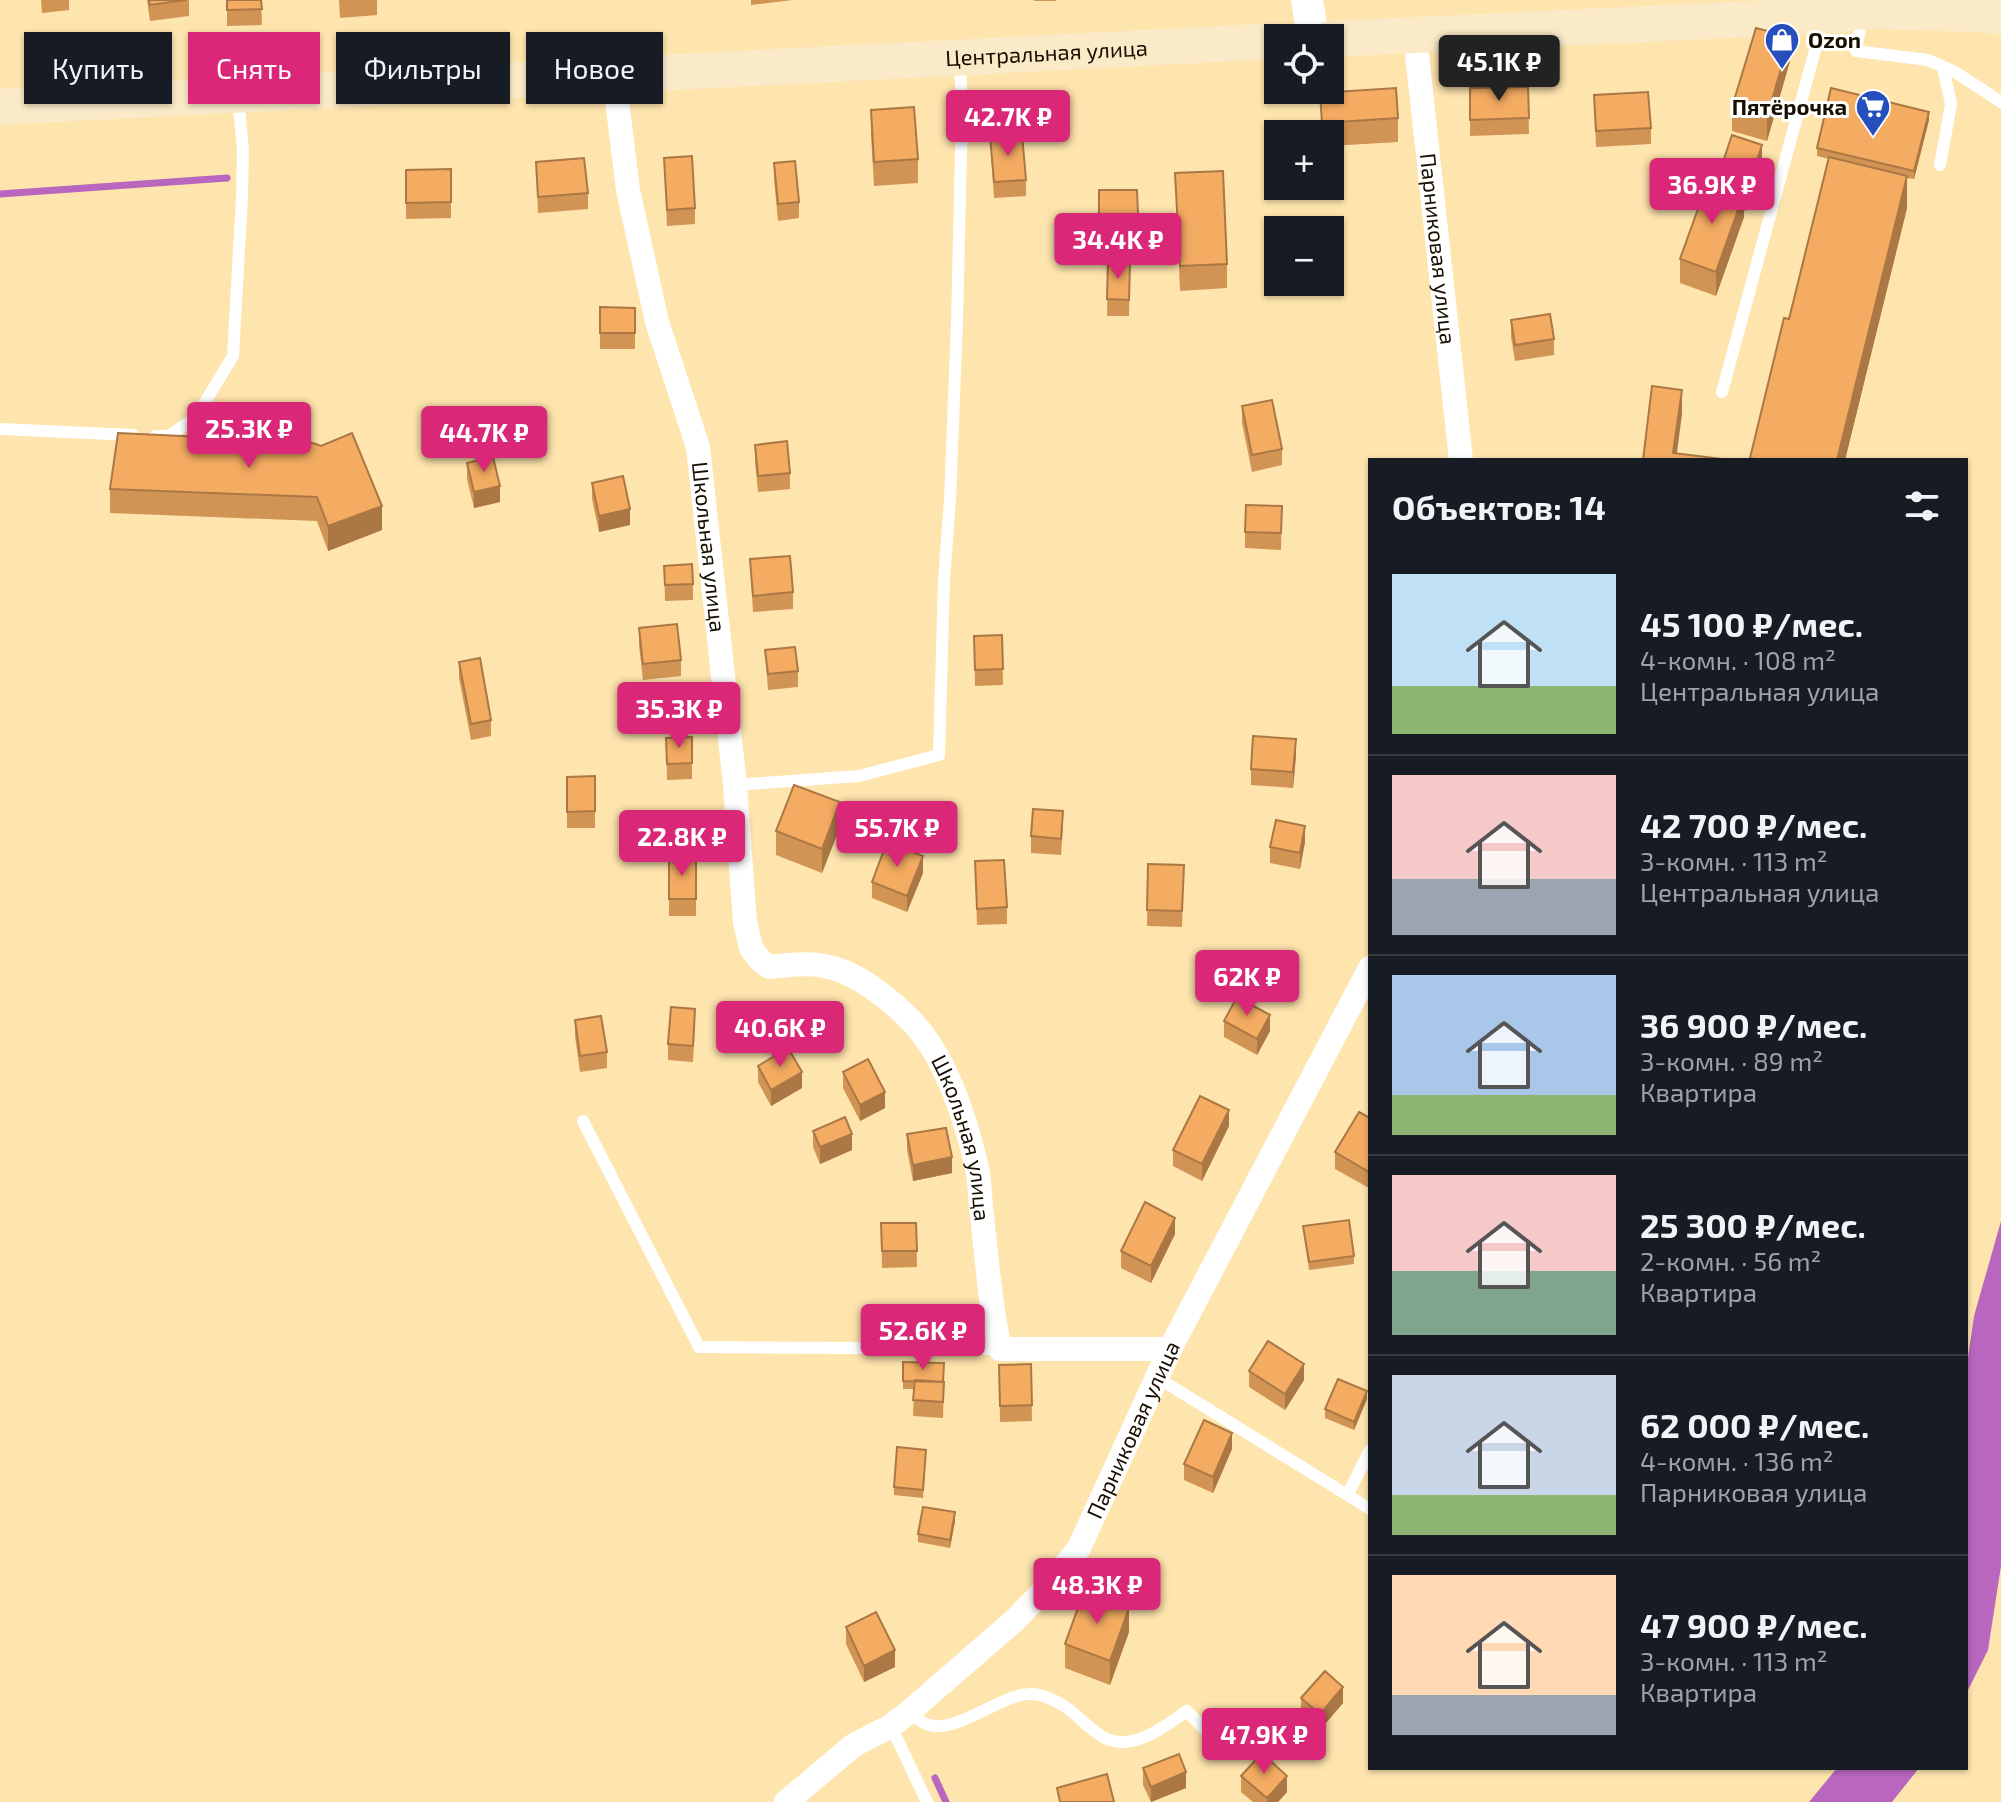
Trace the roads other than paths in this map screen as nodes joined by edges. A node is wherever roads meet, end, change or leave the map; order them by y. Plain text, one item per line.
1 (1307, 0) edge
2 (1865, 6) edge
3 (1824, 15) junction
4 (2001, 17) edge
5 (1311, 24) edge
6 (1415, 36) junction
7 (1344, 39) edge
8 (1264, 42) edge
9 (960, 58) junction
10 (1943, 67) junction
11 (663, 73) edge
12 (526, 80) edge
13 (320, 91) edge
14 (188, 97) edge
15 (2001, 102) edge
16 (238, 104) edge
17 (617, 104) edge
18 (0, 107) edge
19 (1940, 165) dead end
20 (1722, 392) dead end
21 (0, 429) edge
22 (1461, 458) edge
23 (735, 785) junction
24 (1368, 972) edge
25 (583, 1121) dead end
26 (1000, 1349) junction
27 (1170, 1349) junction
28 (1158, 1378) junction
29 (1368, 1454) edge
30 (1348, 1494) junction
31 (1368, 1508) edge
32 (900, 1719) junction
33 (1226, 1752) dead end
34 (786, 1802) edge
35 (927, 1802) edge

1 - 5 street
2 - 3 main road
2 - 4 main road
2 - 10 lane
3 - 6 main road
3 - 20 lane
6 - 7 main road
6 - 22 street, Парниковая улица
8 - 9 main road, Центральная улица
9 - 11 main road, Центральная улица
9 - 23 lane
10 - 15 lane
10 - 19 lane
12 - 13 main road, Центральная улица
14 - 18 main road, Центральная улица
16 - 21 lane
17 - 23 street, Школьная улица
23 - 26 street, Школьная улица
24 - 27 street, Парниковая улица
25 - 26 lane
26 - 27 street
27 - 28 street, Парниковая улица
28 - 30 lane
28 - 32 street, Парниковая улица
29 - 30 lane
30 - 31 lane
32 - 33 lane
32 - 34 street, Парниковая улица
32 - 35 lane

